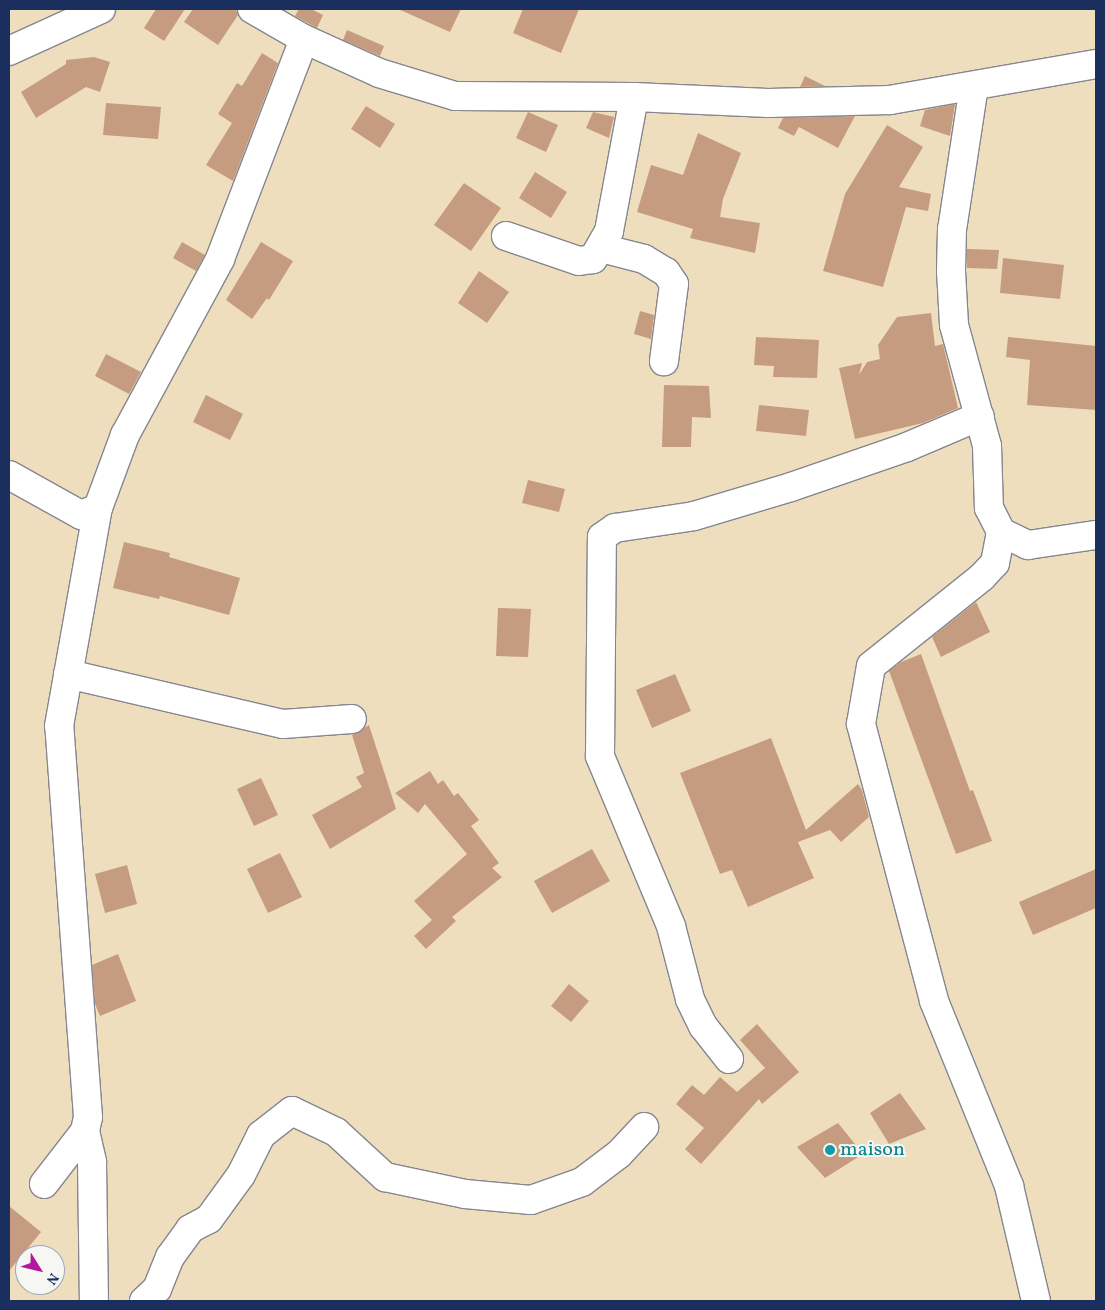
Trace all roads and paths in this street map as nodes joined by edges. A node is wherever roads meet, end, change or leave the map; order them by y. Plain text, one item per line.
1 (101, 9) edge
2 (252, 9) edge
3 (304, 39) junction
4 (9, 51) edge
5 (1096, 64) edge
6 (974, 86) junction
7 (634, 97) junction
8 (506, 236) dead end
9 (601, 248) junction
10 (664, 362) dead end
11 (980, 416) junction
12 (9, 475) edge
13 (98, 508) junction
14 (1001, 532) junction
15 (1096, 535) edge
16 (68, 674) junction
17 (352, 719) dead end
18 (729, 1059) dead end
19 (644, 1127) dead end
20 (85, 1131) junction
21 (44, 1184) dead end
22 (94, 1301) edge
23 (144, 1301) edge
24 (1036, 1301) edge

1 - 4 main road
2 - 3 main road
3 - 7 main road
3 - 13 main road
5 - 6 main road
6 - 7 main road
6 - 11 main road
7 - 9 main road
8 - 9 main road
9 - 10 main road
11 - 14 main road
11 - 18 main road
12 - 13 main road
13 - 16 main road
14 - 15 main road
14 - 24 main road
16 - 17 main road
16 - 20 main road
19 - 23 main road
20 - 21 main road
20 - 22 main road

